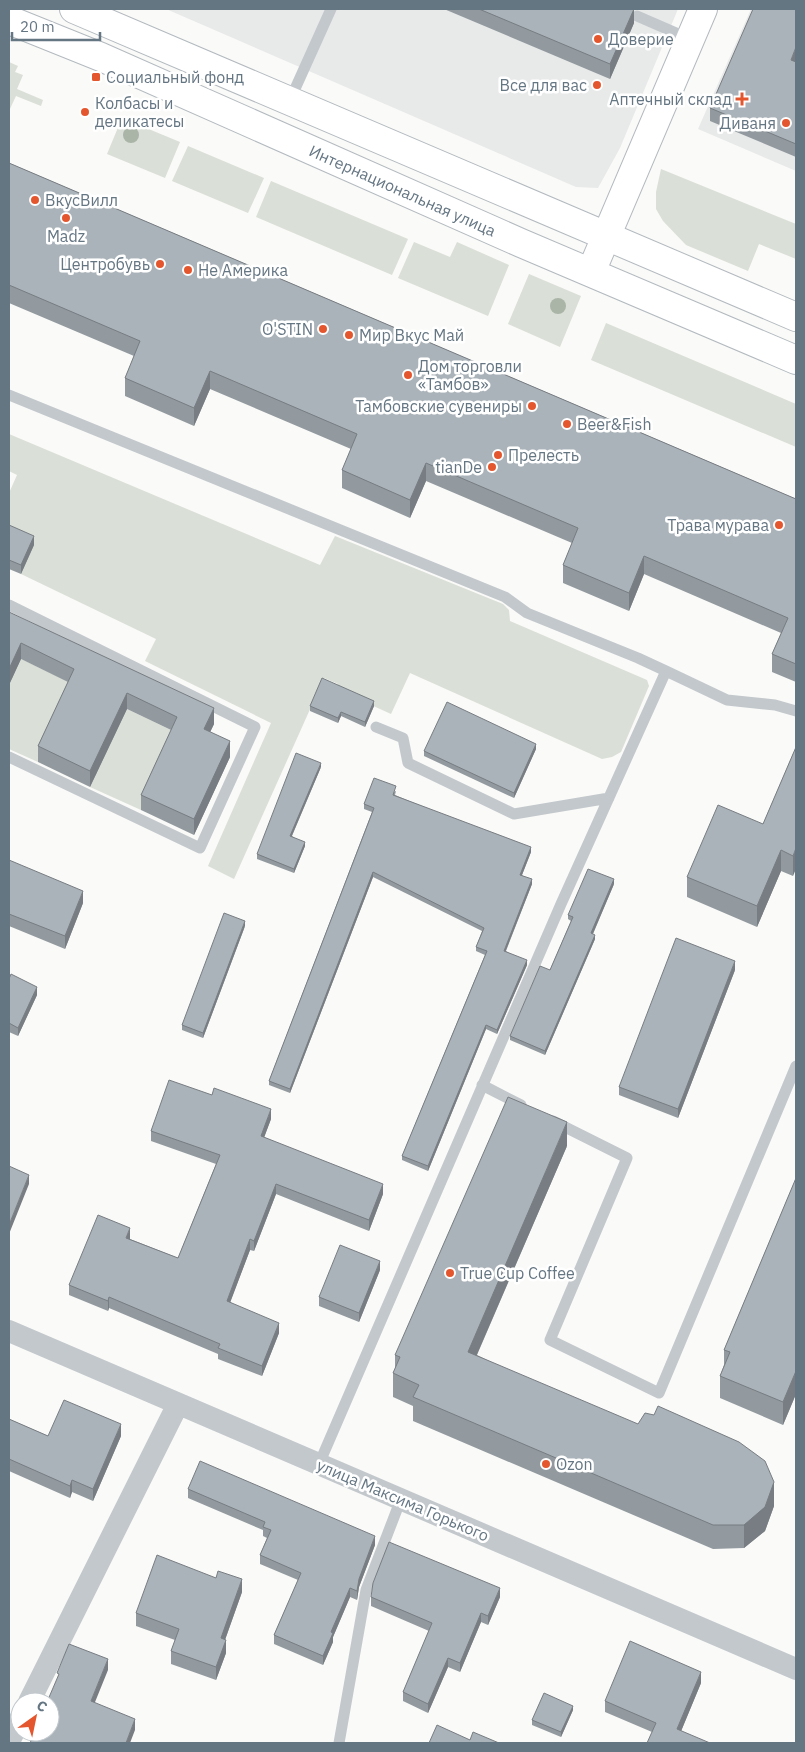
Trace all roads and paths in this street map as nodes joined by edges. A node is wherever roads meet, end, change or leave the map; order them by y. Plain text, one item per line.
1 (74, 9) edge
2 (330, 9) edge
3 (703, 9) edge
4 (637, 16) dead end
5 (9, 20) edge
6 (690, 39) junction
7 (290, 100) junction
8 (606, 236) junction
9 (590, 272) junction
10 (796, 317) edge
11 (796, 360) edge
12 (9, 396) edge
13 (9, 605) edge
14 (666, 671) junction
15 (796, 712) edge
16 (376, 727) dead end
17 (9, 757) edge
18 (608, 798) junction
19 (796, 1066) edge
20 (482, 1085) junction
21 (9, 1331) edge
22 (178, 1404) junction
23 (319, 1464) junction
24 (401, 1499) junction
25 (796, 1669) edge
26 (34, 1692) edge
27 (339, 1743) edge

1 - 7 main road
2 - 7 lane
3 - 6 main road
4 - 6 lane
5 - 9 main road, Интернациональная улица
6 - 8 main road
7 - 8 main road
8 - 9 main road
8 - 10 main road
9 - 11 main road, Интернациональная улица
12 - 14 lane
13 - 17 lane
14 - 15 lane
14 - 18 lane
16 - 18 lane
18 - 20 lane
19 - 20 lane
20 - 23 lane
21 - 22 street, улица Максима Горького
22 - 23 street, улица Максима Горького
22 - 26 street
23 - 24 street, улица Максима Горького
24 - 25 street, улица Максима Горького
24 - 27 lane

